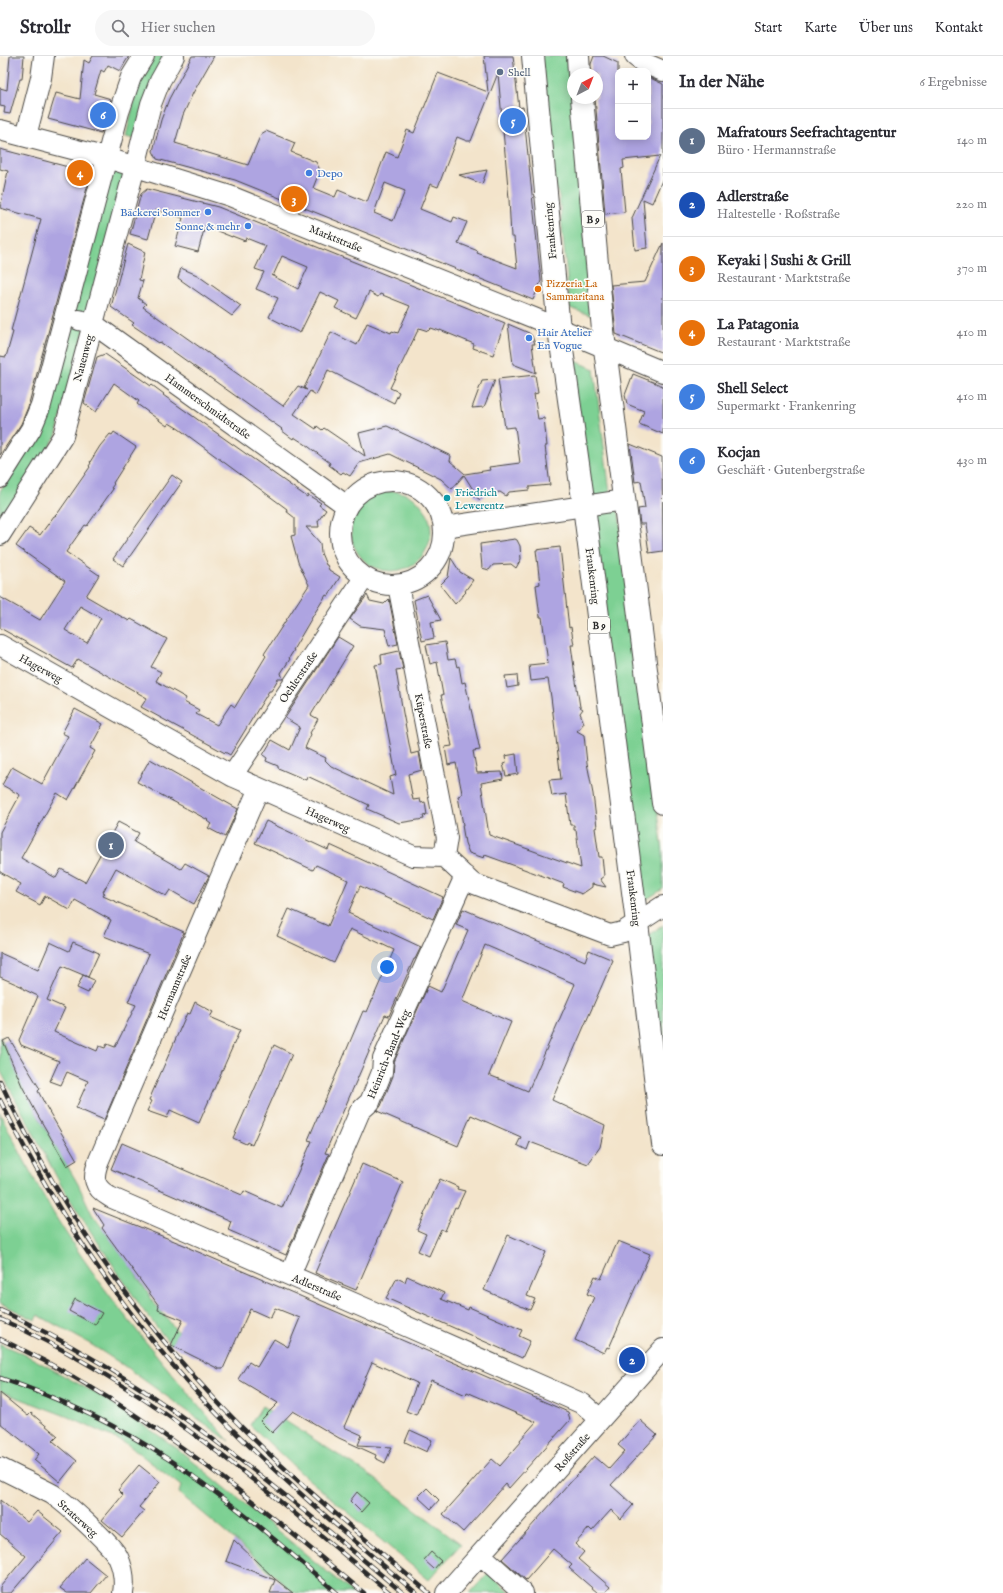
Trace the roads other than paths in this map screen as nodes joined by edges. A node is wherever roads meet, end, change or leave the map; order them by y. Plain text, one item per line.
1 (44, 56) edge
2 (144, 56) edge
3 (174, 56) edge
4 (533, 56) edge
5 (578, 56) edge
6 (635, 56) edge
7 (579, 68) edge
8 (663, 72) edge
9 (583, 104) edge
10 (0, 130) edge
11 (26, 136) junction
12 (107, 158) junction
13 (145, 170) junction
14 (64, 316) junction
15 (92, 323) junction
16 (559, 328) junction
17 (605, 347) junction
18 (663, 372) edge
19 (0, 478) edge
20 (624, 500) junction
21 (346, 506) junction
22 (584, 506) junction
23 (444, 527) junction
24 (0, 535) edge
25 (364, 578) junction
26 (398, 585) junction
27 (0, 645) edge
28 (232, 776) junction
29 (259, 788) junction
30 (663, 803) edge
31 (444, 857) junction
32 (465, 876) junction
33 (663, 906) edge
34 (637, 923) junction
35 (663, 1144) edge
36 (97, 1186) joint
37 (290, 1275) junction
38 (663, 1349) edge
39 (600, 1419) junction
40 (0, 1468) edge
41 (481, 1555) junction
42 (123, 1593) edge
43 (446, 1593) edge
44 (523, 1593) edge

1 - 11 street
2 - 12 street
3 - 13 street, Nauenweg
4 - 16 main road, Frankenring / B 9
5 - 7 main road
6 - 8 street
9 - 17 main road, B 9
10 - 11 street, Marktstraße
11 - 12 street, Marktstraße
12 - 13 street, Marktstraße
12 - 14 street
13 - 15 street, Nauenweg
13 - 16 street, Marktstraße
14 - 15 street, Hammerschmidtstraße
14 - 19 street
15 - 21 street, Hammerschmidtstraße
15 - 24 street, Nauenweg
16 - 17 street, Marktstraße
16 - 22 main road, Frankenring / B 9
17 - 18 street, Marktstraße
17 - 20 main road, B 9
20 - 22 street
20 - 30 main road, B 9
21 - 23 street
21 - 25 street
22 - 23 street
22 - 34 main road, Frankenring / B 9
23 - 26 street
25 - 26 street
25 - 28 street, Oehlerstraße
26 - 31 street, Küperstraße
27 - 28 street, Hagerweg
28 - 29 street, Hagerweg
29 - 31 street, Hagerweg
29 - 36 street, Hermannstraße
31 - 32 street
32 - 34 street
32 - 37 street, Heinrich-Band-Weg
33 - 34 street
34 - 35 main road, Frankenring / B 9
36 - 37 street, Adlerstraße
37 - 39 street, Adlerstraße
38 - 39 street, Roßstraße
39 - 41 street, Roßstraße
40 - 42 street, Straterweg
41 - 43 street, Roßstraße
41 - 44 street

